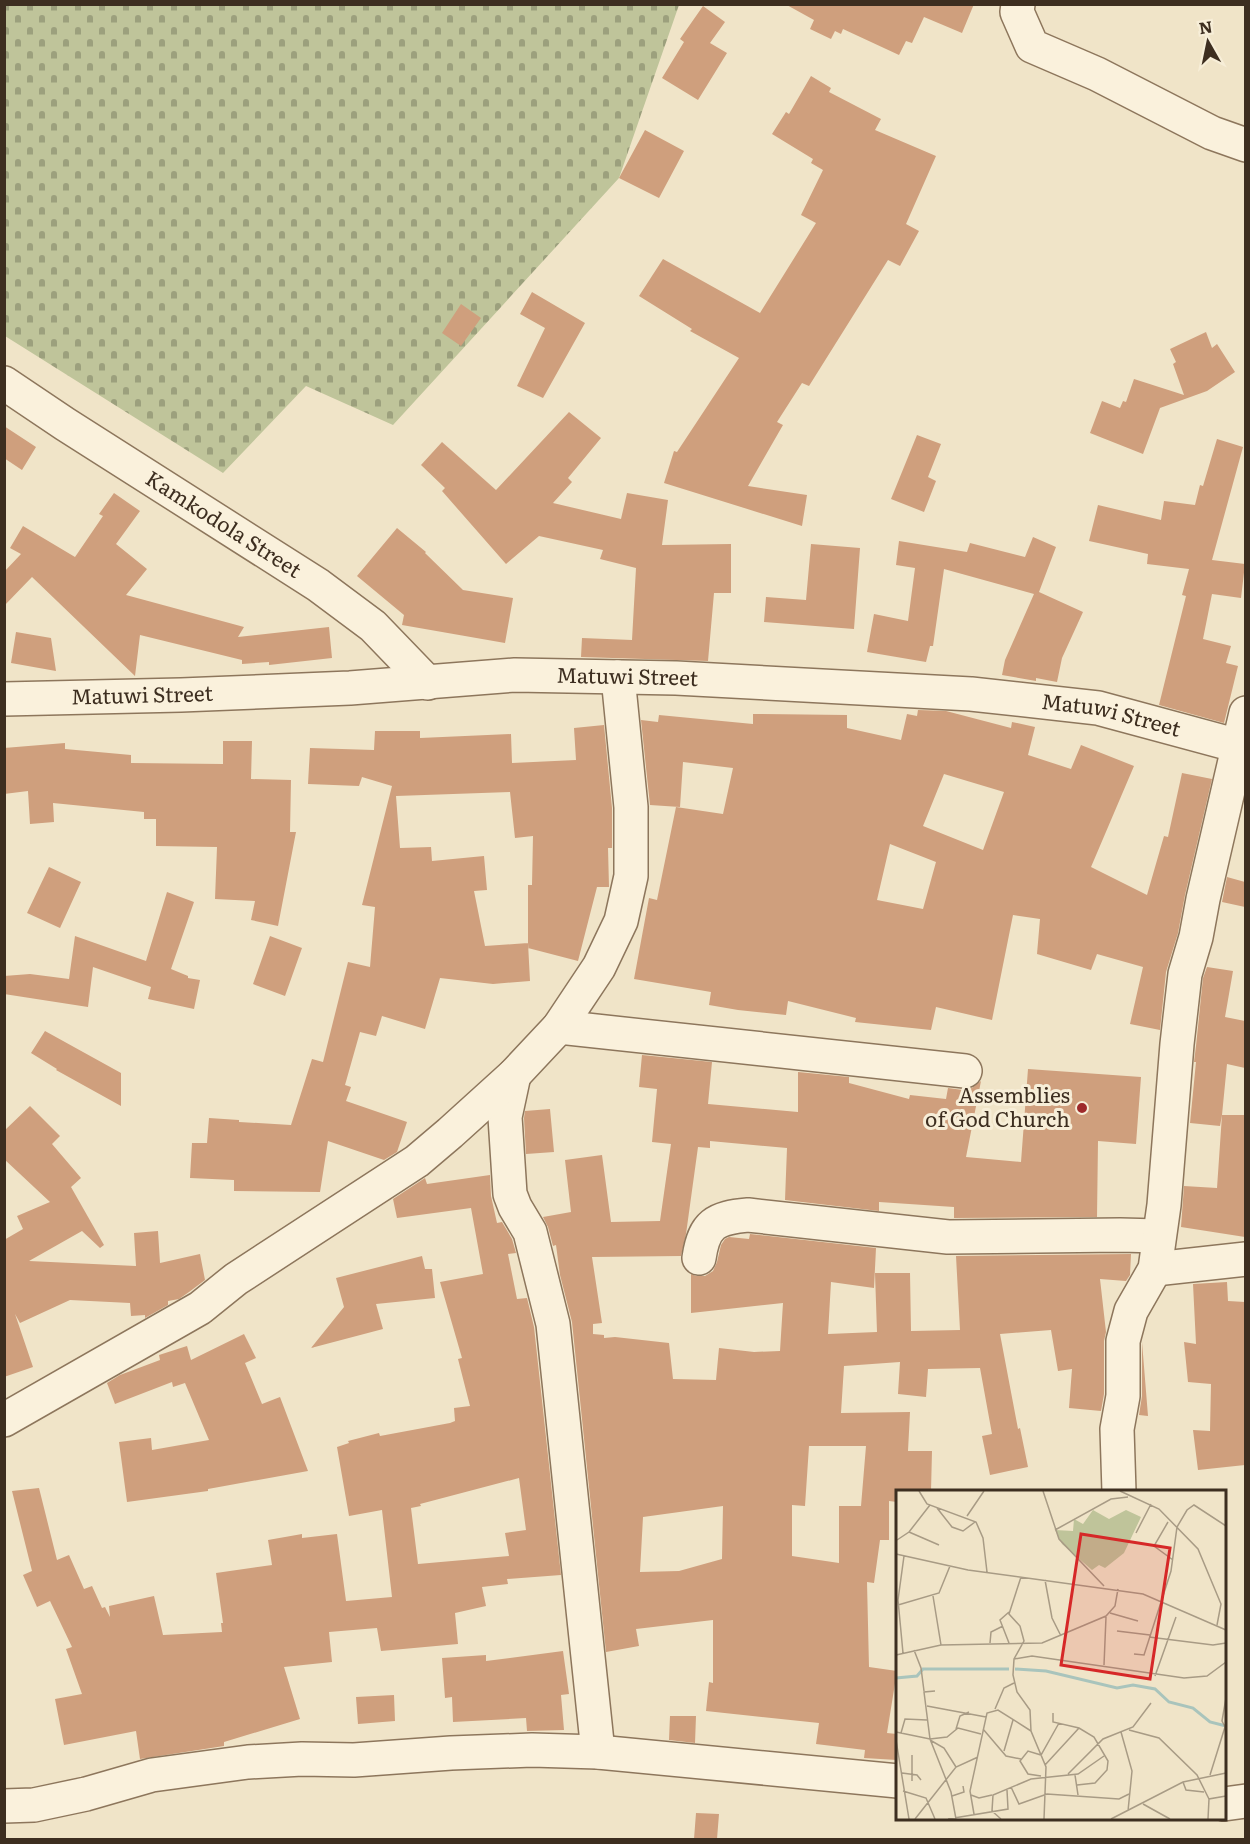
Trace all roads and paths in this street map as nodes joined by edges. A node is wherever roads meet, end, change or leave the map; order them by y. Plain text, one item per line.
1 (1018, 4) edge
2 (1245, 145) edge
3 (4, 383) edge
4 (618, 678) junction
5 (428, 683) junction
6 (4, 699) edge
7 (1245, 713) edge
8 (1242, 746) edge
9 (560, 1027) junction
10 (965, 1071) dead end
11 (514, 1075) junction
12 (1160, 1236) junction
13 (699, 1258) dead end
14 (1245, 1259) edge
15 (1155, 1269) junction
16 (4, 1420) edge
17 (1119, 1490) edge
18 (598, 1752) junction
19 (896, 1781) edge
20 (1245, 1801) edge
21 (1226, 1804) edge
22 (4, 1806) edge

1 - 2 street
3 - 5 street, Kamkodola Street
4 - 5 street, Matuwi Street
4 - 8 street, Matuwi Street
4 - 9 street
5 - 6 street, Matuwi Street
7 - 8 street
8 - 12 street
9 - 10 street
9 - 11 street
11 - 16 street
11 - 18 street
12 - 13 street
12 - 15 street
14 - 15 street
15 - 17 street
18 - 19 street
18 - 22 street
20 - 21 street

